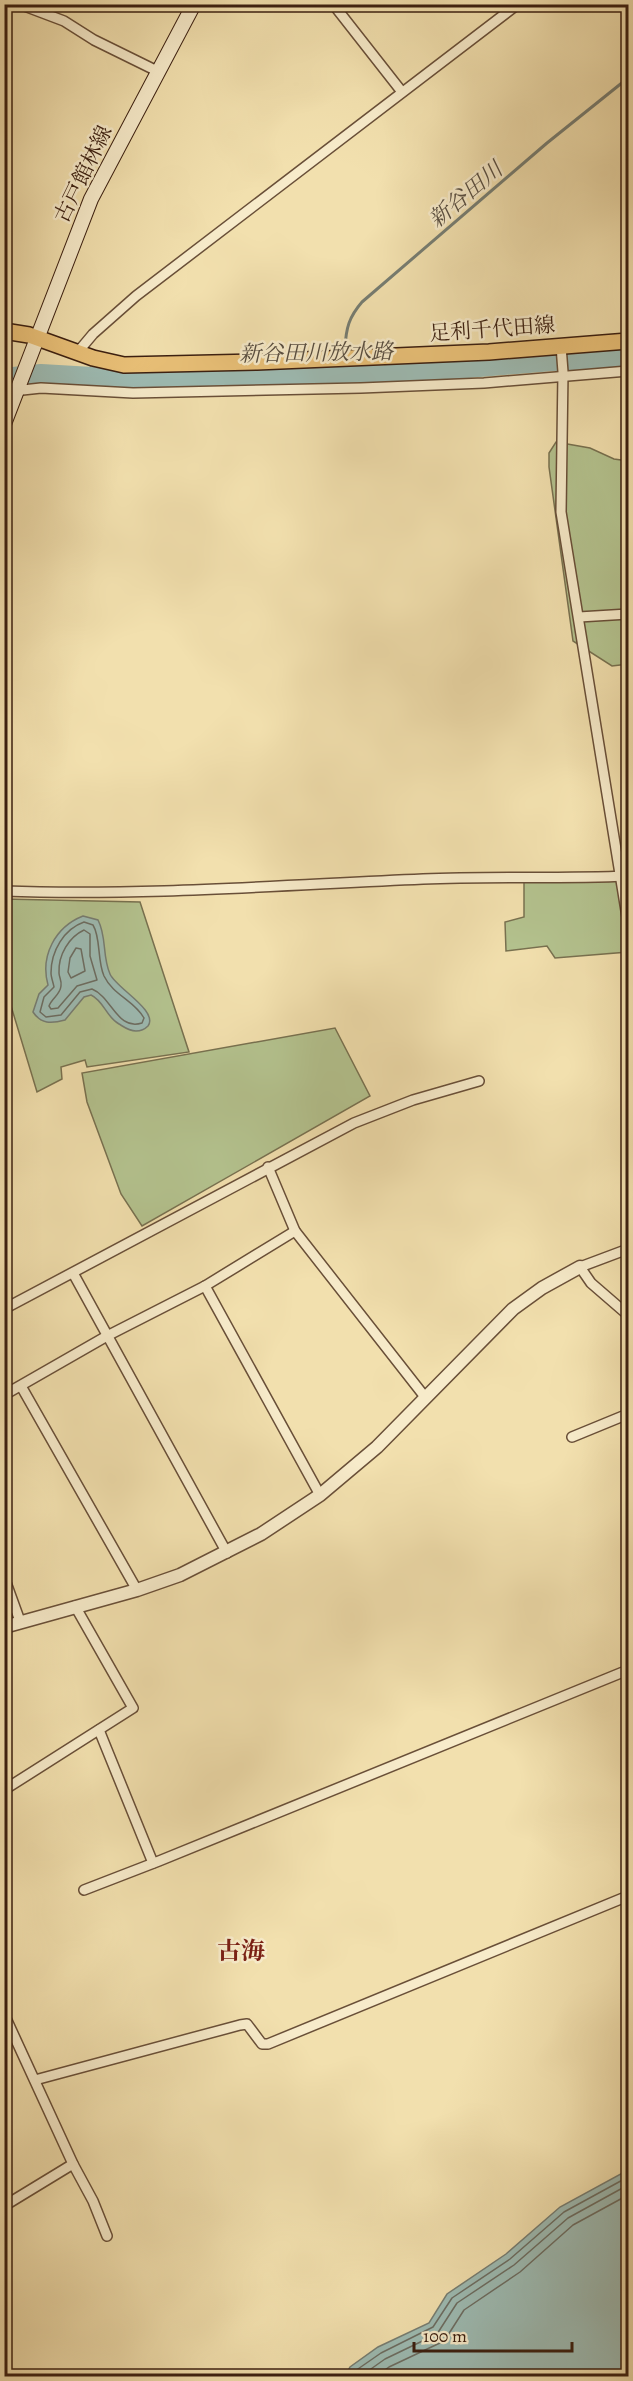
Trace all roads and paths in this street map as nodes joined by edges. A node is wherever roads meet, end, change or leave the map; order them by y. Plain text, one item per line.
1 (19, 4) edge
2 (194, 4) edge
3 (333, 4) edge
4 (518, 4) edge
5 (622, 4) edge
6 (628, 10) edge
7 (158, 74) junction
8 (402, 92) junction
9 (4, 331) edge
10 (38, 338) junction
11 (628, 342) edge
12 (562, 350) junction
13 (77, 352) junction
14 (628, 371) edge
15 (563, 374) junction
16 (14, 389) edge
17 (4, 423) edge
18 (628, 614) edge
19 (579, 617) junction
20 (625, 877) edge
21 (4, 891) edge
22 (628, 923) edge
23 (479, 1081) dead end
24 (268, 1167) junction
25 (295, 1232) junction
26 (628, 1249) edge
27 (580, 1267) junction
28 (73, 1273) junction
29 (205, 1286) junction
30 (4, 1309) edge
31 (628, 1315) edge
32 (107, 1336) junction
33 (21, 1386) junction
34 (4, 1395) edge
35 (425, 1397) junction
36 (628, 1414) edge
37 (572, 1437) dead end
38 (320, 1495) junction
39 (227, 1553) junction
40 (4, 1577) edge
41 (136, 1590) junction
42 (75, 1606) junction
43 (20, 1622) junction
44 (4, 1627) edge
45 (628, 1670) edge
46 (99, 1730) junction
47 (4, 1790) edge
48 (153, 1863) junction
49 (84, 1890) dead end
50 (628, 1896) edge
51 (4, 2014) edge
52 (35, 2080) junction
53 (73, 2164) junction
54 (4, 2206) edge
55 (107, 2236) dead end

1 - 7 street
2 - 7 main road, 古戸館林線
3 - 8 street
4 - 8 street
5 - 6 street
7 - 10 main road, 古戸館林線
8 - 13 street
9 - 10 main road, 足利千代田線
10 - 13 main road, 足利千代田線
10 - 16 main road, 古戸館林線
11 - 12 main road, 足利千代田線
12 - 13 main road, 足利千代田線
12 - 15 street
14 - 15 street
15 - 16 street
15 - 19 street
16 - 17 main road
18 - 19 street
19 - 20 street
20 - 21 street
20 - 22 street
23 - 24 street
24 - 25 street
24 - 28 street
25 - 29 street
25 - 35 street
26 - 27 street
27 - 31 street
27 - 35 street
28 - 30 street
28 - 32 street
29 - 32 street
29 - 38 street
32 - 33 street
32 - 39 street
33 - 34 street
33 - 41 street
35 - 38 street
36 - 37 street
38 - 39 street
39 - 41 street
40 - 43 street
41 - 42 street
42 - 43 street
42 - 46 street
43 - 44 street
45 - 48 street
46 - 47 street
46 - 48 street
48 - 49 street
50 - 52 street
51 - 52 street
52 - 53 street
53 - 54 street
53 - 55 street

